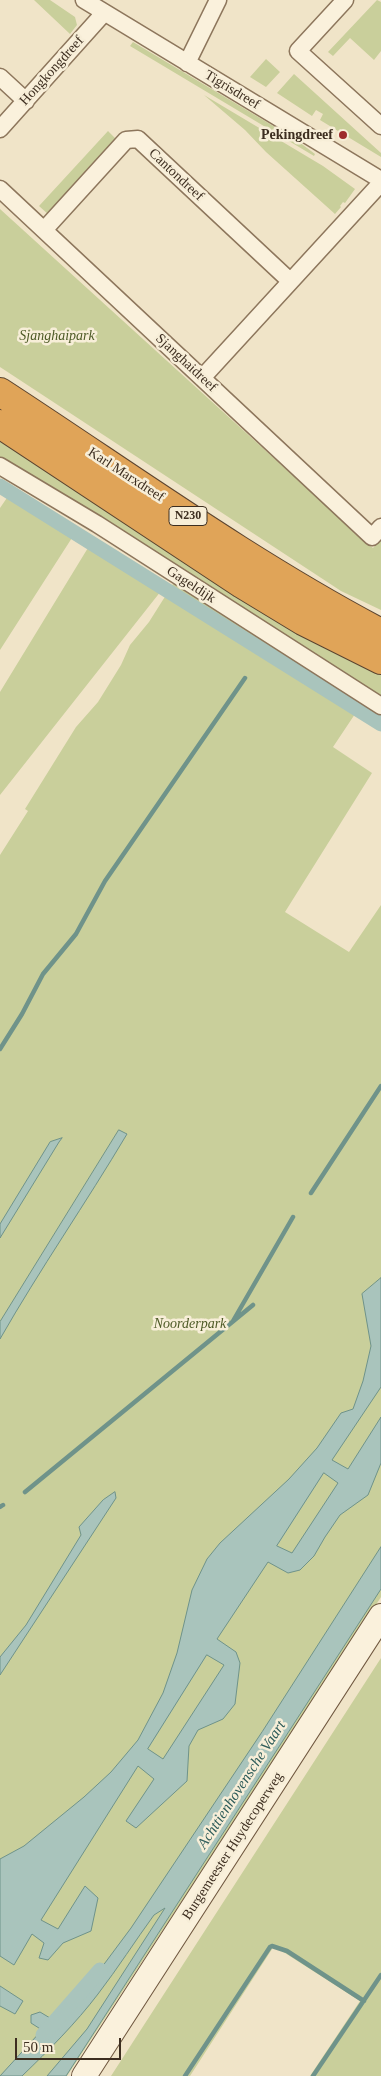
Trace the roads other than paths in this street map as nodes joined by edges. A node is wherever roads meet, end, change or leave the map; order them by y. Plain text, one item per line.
1 (84, 0) edge
2 (218, 0) edge
3 (345, 0) edge
4 (104, 13) junction
5 (187, 63) junction
6 (0, 77) edge
7 (26, 101) junction
8 (381, 126) edge
9 (0, 129) edge
10 (381, 181) edge
11 (0, 190) edge
12 (44, 230) junction
13 (290, 281) junction
14 (202, 378) junction
15 (0, 392) edge
16 (0, 424) edge
17 (0, 466) edge
18 (377, 532) edge
19 (381, 633) edge
20 (381, 660) edge
21 (381, 706) edge
22 (381, 1616) edge
23 (84, 2076) edge

1 - 4 street, Tigrisdreef
2 - 5 street
3 - 8 street
4 - 5 street, Tigrisdreef
4 - 7 street, Hongkongdreef
5 - 10 street, Tigrisdreef
6 - 7 street
7 - 9 street, Hongkongdreef
10 - 13 street
11 - 12 street, Sjanghaidreef
12 - 13 street, Cantondreef
12 - 14 street, Sjanghaidreef
13 - 14 street
14 - 18 street, Sjanghaidreef
15 - 19 highway, Karl Marxdreef / N230
16 - 20 highway, Karl Marxdreef / N230
17 - 21 street, Gageldijk
22 - 23 street, Burgemeester Huydecoperweg

